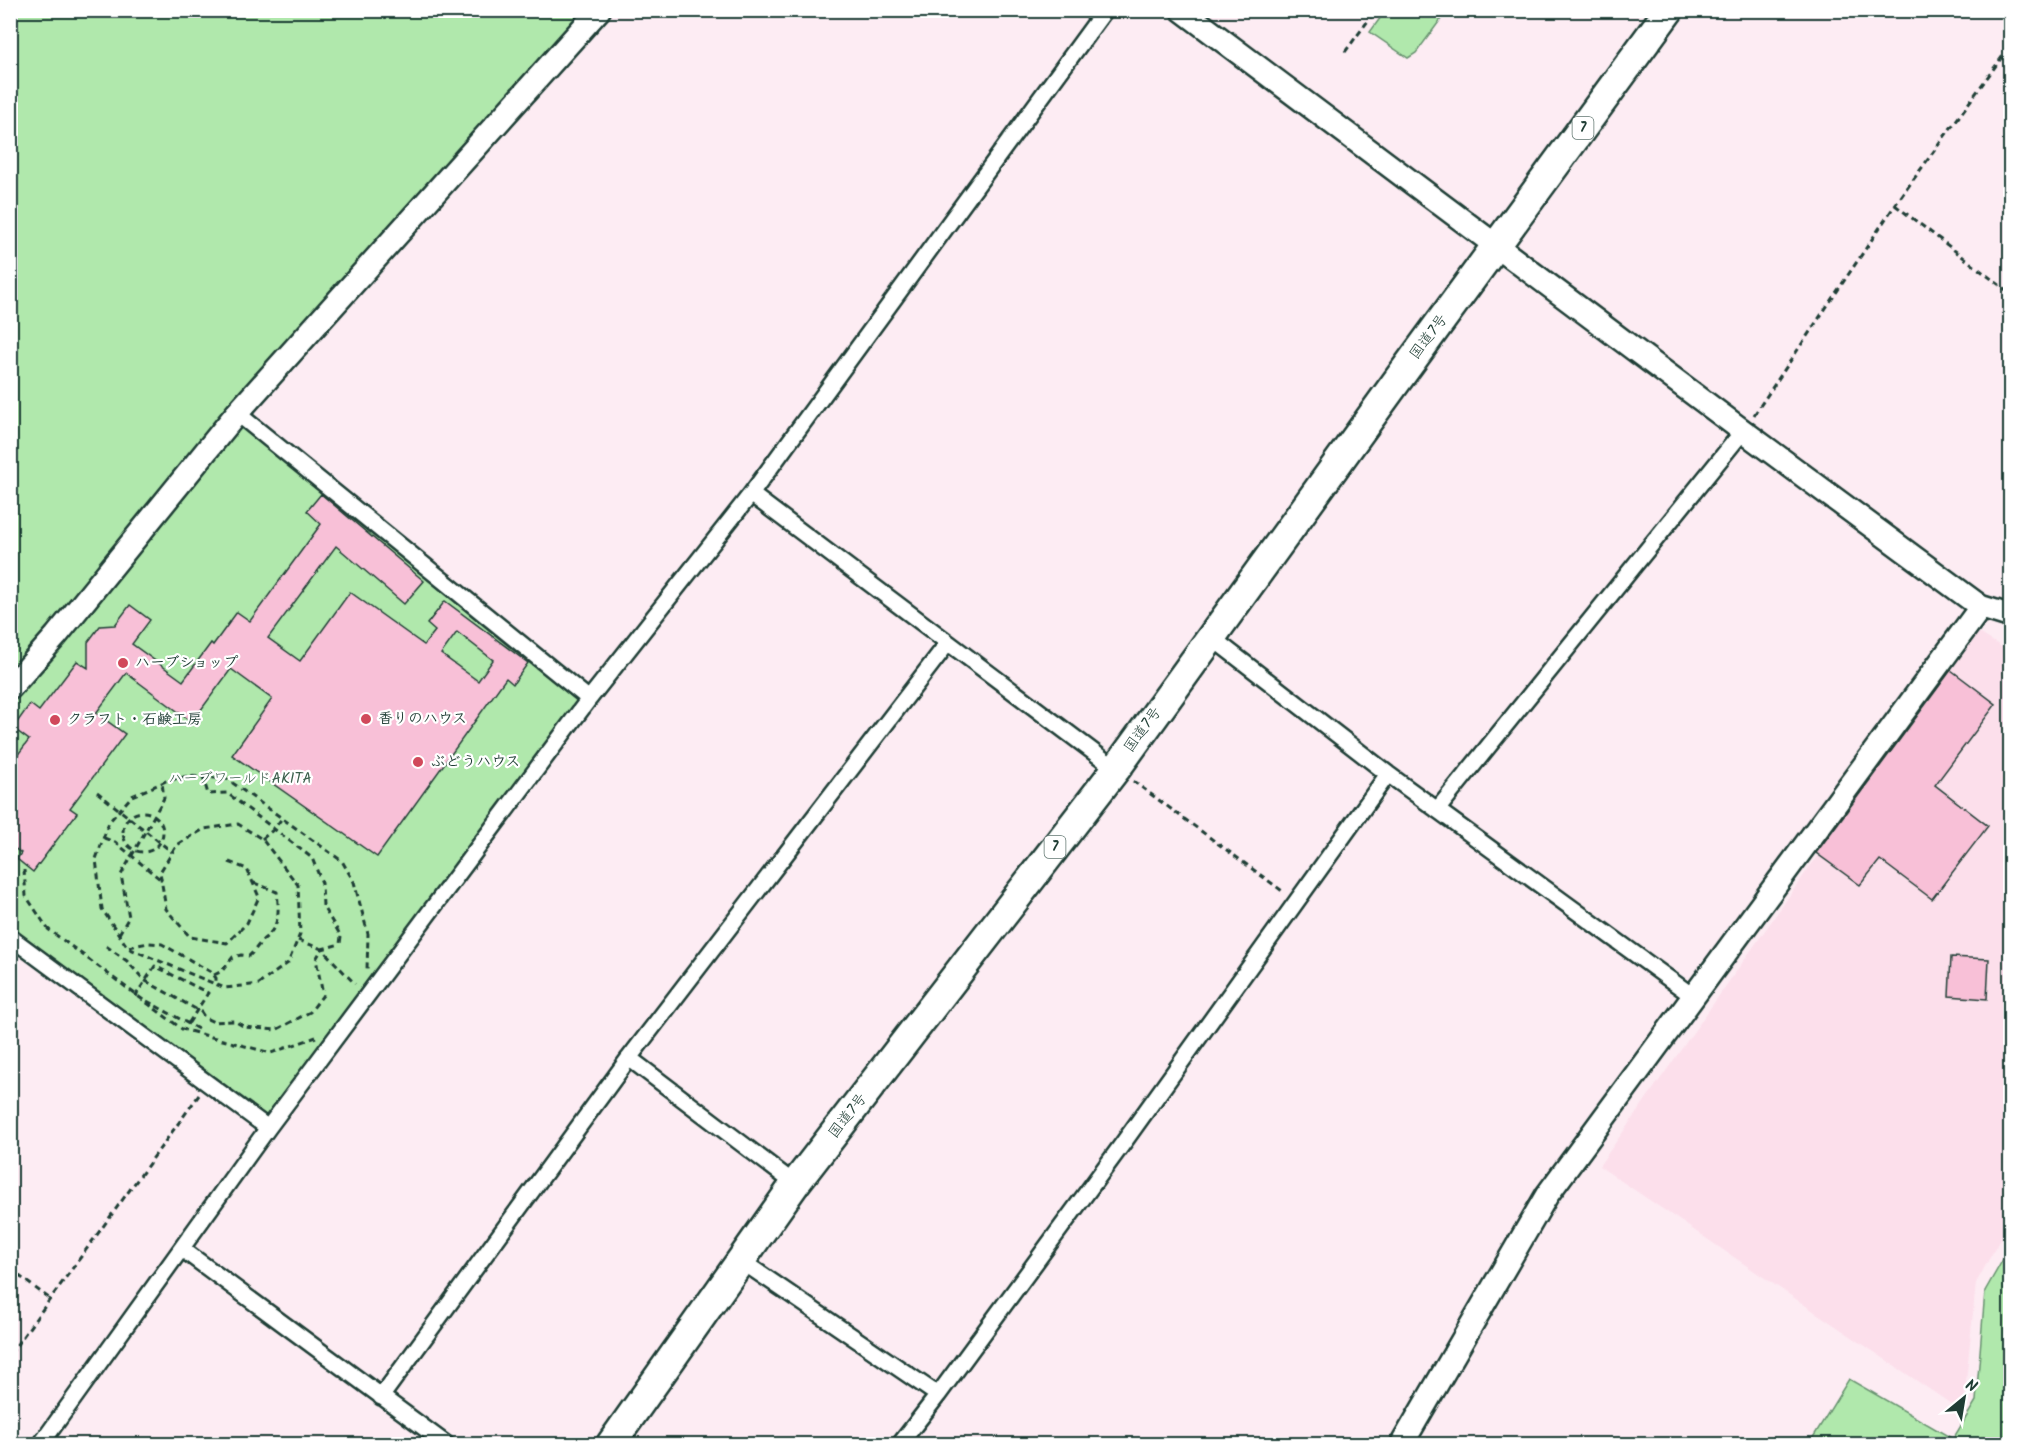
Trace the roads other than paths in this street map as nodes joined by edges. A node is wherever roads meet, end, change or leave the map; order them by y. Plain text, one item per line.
1 (599, 10) edge
2 (1105, 10) edge
3 (1182, 10) edge
4 (1669, 10) edge
5 (1497, 246) junction
6 (237, 413) junction
7 (1743, 431) junction
8 (751, 494) junction
9 (1981, 607) junction
10 (2010, 616) edge
11 (1211, 637) junction
12 (947, 644) junction
13 (10, 688) edge
14 (589, 699) junction
15 (1116, 769) junction
16 (1388, 774) junction
17 (1437, 810) junction
18 (10, 937) edge
19 (1694, 998) junction
20 (629, 1058) junction
21 (268, 1128) junction
22 (795, 1185) junction
23 (182, 1249) junction
24 (740, 1260) junction
25 (938, 1395) junction
26 (381, 1397) junction
27 (41, 1444) edge
28 (446, 1444) edge
29 (610, 1444) edge
30 (900, 1444) edge
31 (1402, 1444) edge

1 - 6 street
2 - 8 street
3 - 5 street
4 - 5 highway, 国道7号 / 7
5 - 7 street
5 - 11 highway, 国道7号 / 7
6 - 13 street
6 - 14 street
7 - 9 street
7 - 17 street
8 - 12 street
8 - 14 street
9 - 10 street
9 - 19 street
11 - 15 highway, 国道7号 / 7
11 - 16 street
12 - 15 street
12 - 20 street
14 - 21 street
15 - 22 highway, 国道7号 / 7
16 - 17 street
16 - 25 street
17 - 19 street
18 - 21 street
19 - 31 street
20 - 22 street
20 - 26 street
21 - 23 street
22 - 24 highway, 国道7号 / 7
23 - 26 street
23 - 27 street
24 - 25 street
24 - 29 highway, 国道7号 / 7
25 - 30 street
26 - 28 street

